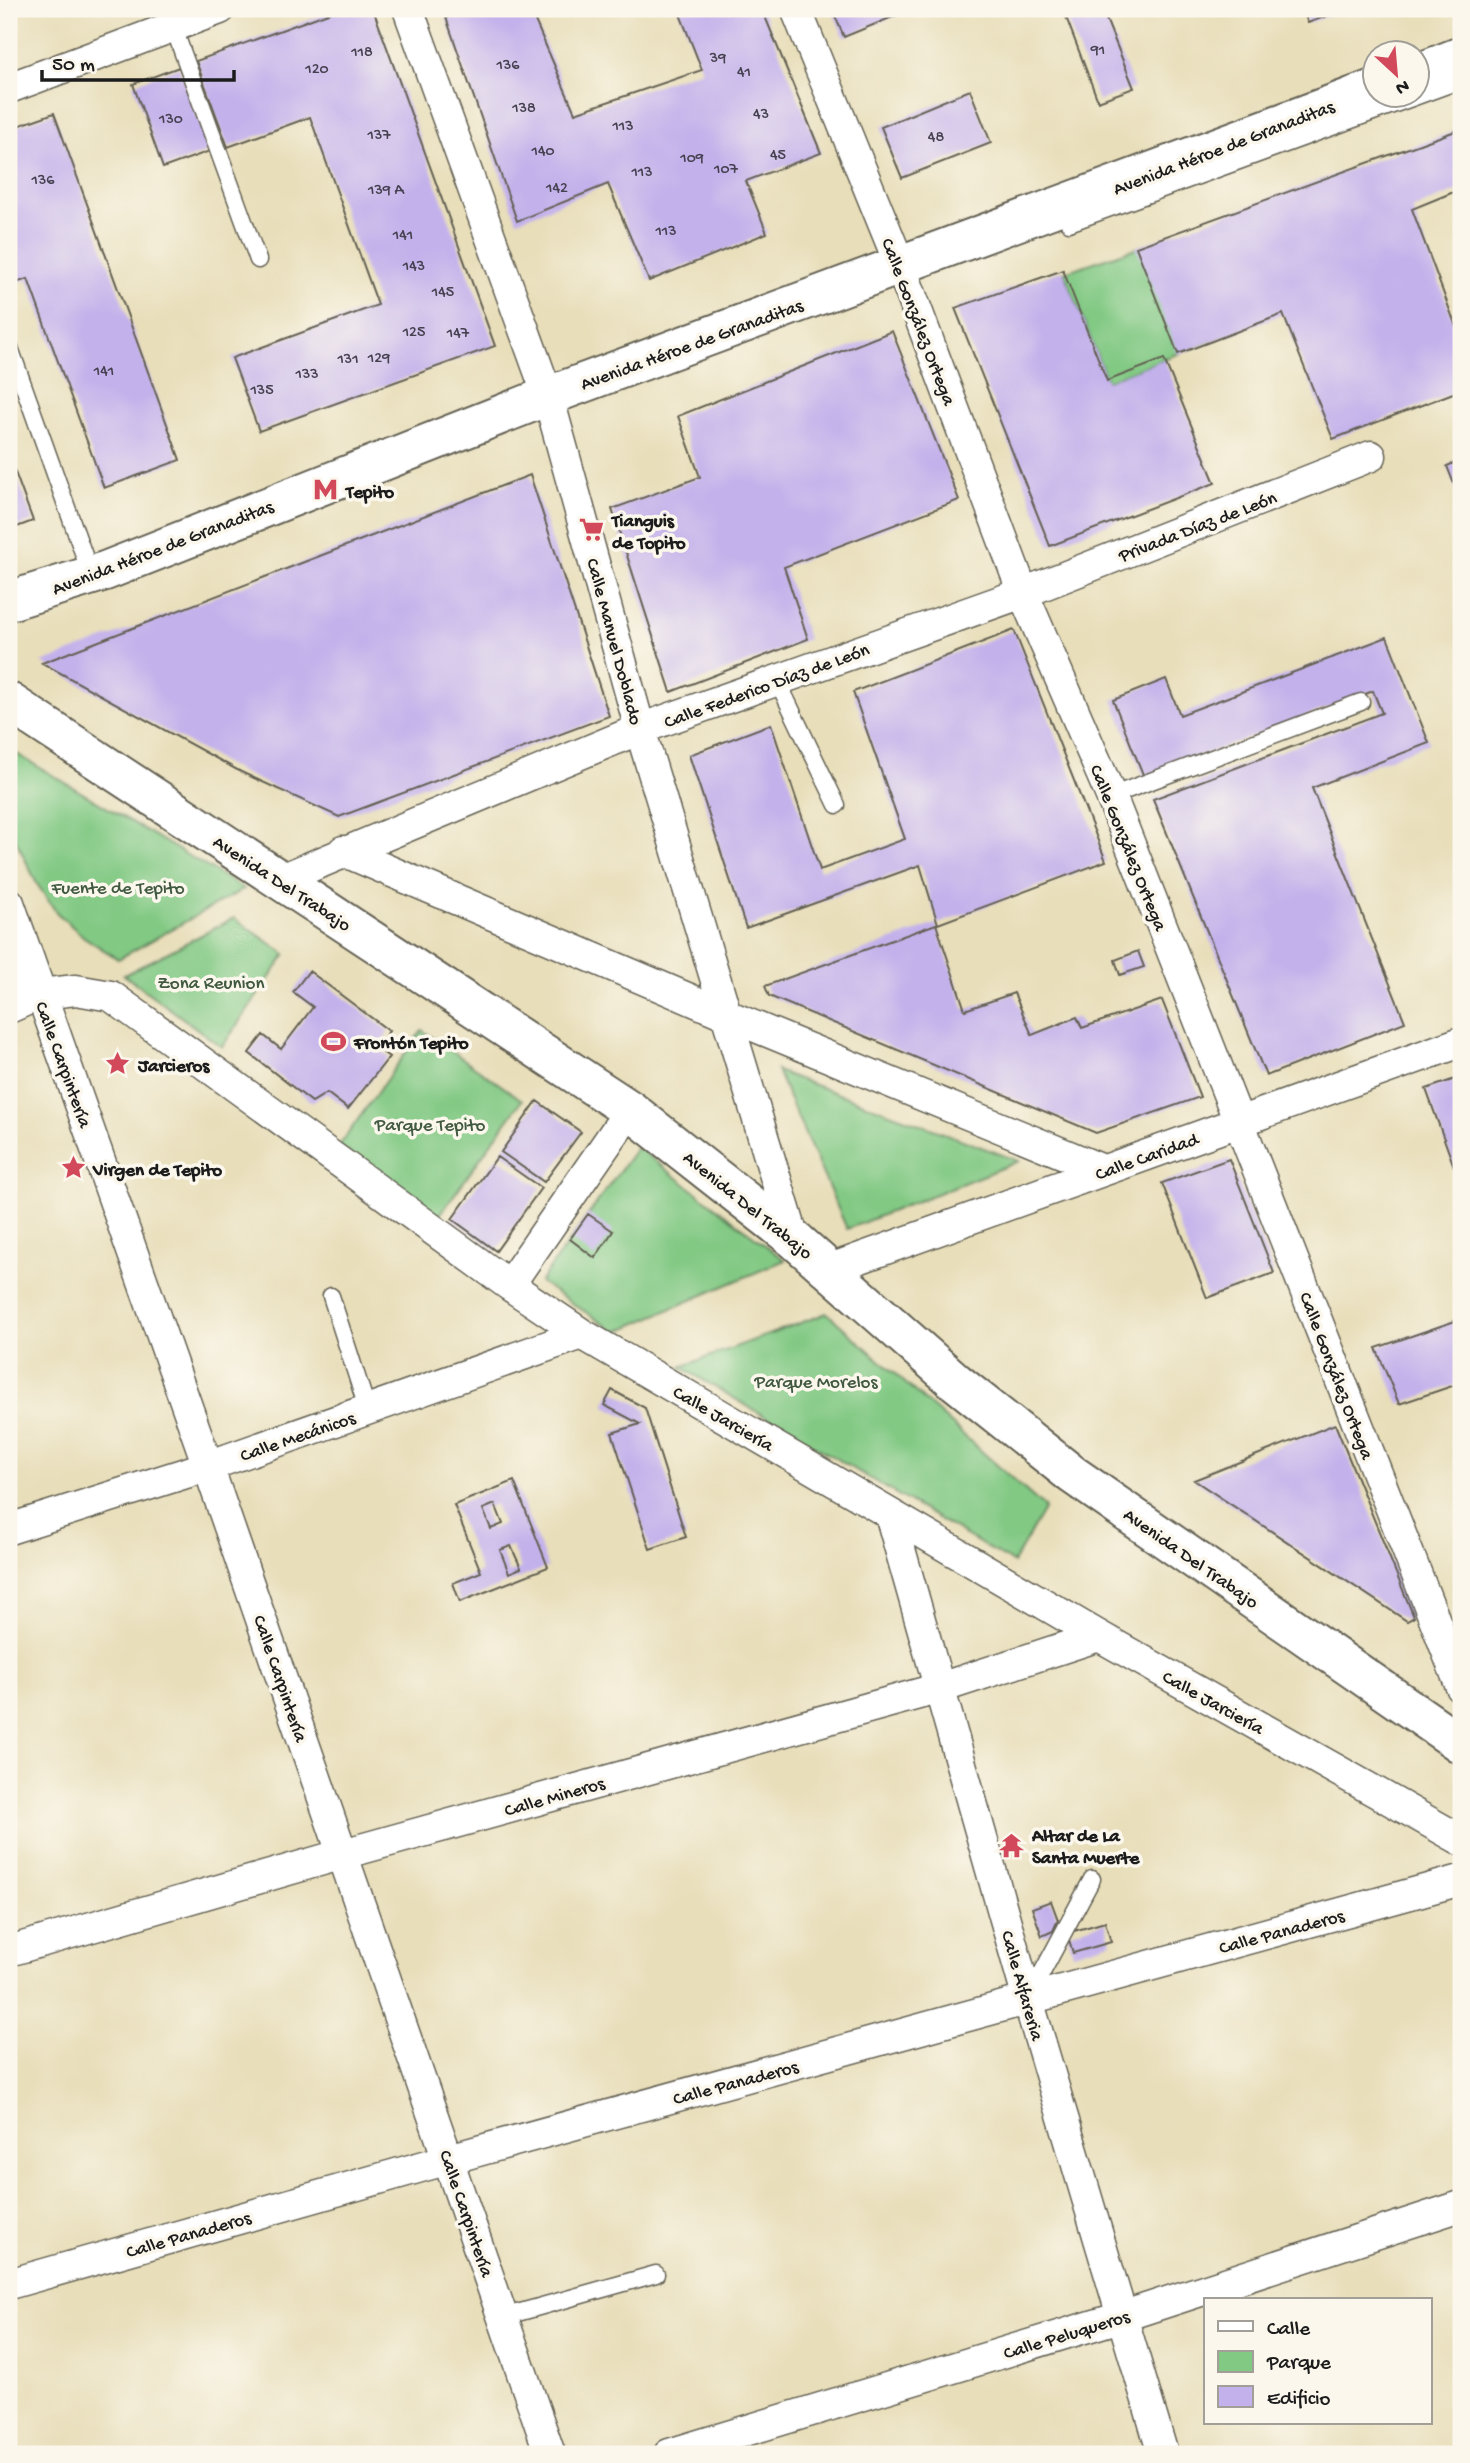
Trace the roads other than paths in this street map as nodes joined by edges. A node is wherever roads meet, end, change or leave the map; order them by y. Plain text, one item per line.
1 (220, 9) edge
2 (408, 9) edge
3 (796, 9) edge
4 (173, 26) junction
5 (1461, 56) edge
6 (1432, 67) edge
7 (1461, 80) edge
8 (9, 88) edge
9 (1362, 94) edge
10 (1048, 230) dead end
11 (258, 260) dead end
12 (905, 278) junction
13 (775, 330) dead end
14 (9, 345) edge
15 (550, 403) junction
16 (1371, 456) dead end
17 (91, 575) junction
18 (1023, 593) junction
19 (9, 601) edge
20 (9, 612) edge
21 (777, 680) junction
22 (9, 702) edge
23 (1361, 702) dead end
24 (640, 729) junction
25 (1111, 796) junction
26 (837, 805) dead end
27 (343, 851) junction
28 (279, 880) junction
29 (9, 903) edge
30 (9, 979) edge
31 (40, 994) junction
32 (9, 1007) edge
33 (727, 1015) junction
34 (1461, 1042) edge
35 (630, 1110) junction
36 (1239, 1121) junction
37 (1103, 1170) junction
38 (794, 1239) junction
39 (830, 1269) junction
40 (509, 1285) junction
41 (331, 1296) dead end
42 (582, 1334) junction
43 (368, 1411) junction
44 (208, 1466) junction
45 (890, 1514) junction
46 (9, 1529) edge
47 (1099, 1636) junction
48 (940, 1688) junction
49 (1461, 1688) edge
50 (1461, 1744) edge
51 (1461, 1840) edge
52 (343, 1854) junction
53 (1092, 1879) dead end
54 (1461, 1880) edge
55 (9, 1951) edge
56 (1028, 2000) junction
57 (449, 2159) junction
58 (1461, 2207) edge
59 (656, 2274) dead end
60 (9, 2284) edge
61 (1124, 2316) junction
62 (503, 2317) junction
63 (550, 2454) edge
64 (669, 2454) edge
65 (1163, 2454) edge

1 - 4 street
2 - 15 street, Calle Manuel Doblado
3 - 12 street, Calle González Ortega
4 - 8 street
4 - 11 lane
5 - 6 main road
7 - 10 lane
9 - 12 main road, Avenida Héroe de Granaditas
12 - 15 main road, Avenida Héroe de Granaditas
12 - 18 street, Calle González Ortega
13 - 15 lane
14 - 17 lane
15 - 17 main road, Avenida Héroe de Granaditas
15 - 20 lane
15 - 24 street, Calle Manuel Doblado
16 - 18 street, Privada Díaz de León
17 - 19 main road, Avenida Héroe de Granaditas
18 - 21 street, Calle Federico Díaz de León
18 - 25 street, Calle González Ortega
21 - 24 street, Calle Federico Díaz de León
21 - 26 lane
22 - 28 main road, Avenida Del Trabajo
23 - 25 lane
24 - 27 street, Calle Federico Díaz de León
24 - 33 street, Calle Manuel Doblado
25 - 36 street, Calle González Ortega
27 - 28 street, Calle Federico Díaz de León
27 - 33 street
28 - 35 main road, Avenida Del Trabajo
29 - 31 street, Calle Carpintería
30 - 31 street
31 - 32 street, Calle Jarciería
31 - 40 street, Calle Jarciería
31 - 44 street, Calle Carpintería
33 - 37 street
33 - 38 street, Calle Manuel Doblado
34 - 36 street, Calle Caridad
35 - 38 main road, Avenida Del Trabajo
35 - 40 street
36 - 37 street, Calle Caridad
36 - 49 street, Calle González Ortega
37 - 39 street, Calle Caridad
38 - 39 main road, Avenida Del Trabajo
39 - 50 main road, Avenida Del Trabajo
40 - 42 street, Calle Jarciería
41 - 43 lane
42 - 43 street, Calle Mecánicos
42 - 45 street, Calle Jarciería
43 - 44 street, Calle Mecánicos
44 - 46 street, Calle Mecánicos
44 - 52 street, Calle Carpintería
45 - 47 street, Calle Jarciería
45 - 48 street, Calle Alfareria
47 - 48 street, Calle Mineros
47 - 51 street, Calle Jarciería
48 - 52 street, Calle Mineros
48 - 56 street, Calle Alfareria
52 - 55 street, Calle Mineros
52 - 57 street, Calle Carpintería
53 - 56 lane
54 - 56 street, Calle Panaderos
56 - 57 street, Calle Panaderos
56 - 61 street, Calle Alfareria
57 - 60 street, Calle Panaderos
57 - 62 street, Calle Carpintería
58 - 61 street, Calle Peluqueros
59 - 62 lane
61 - 64 street, Calle Peluqueros
61 - 65 street, Calle Alfareria
62 - 63 street, Calle Carpintería

